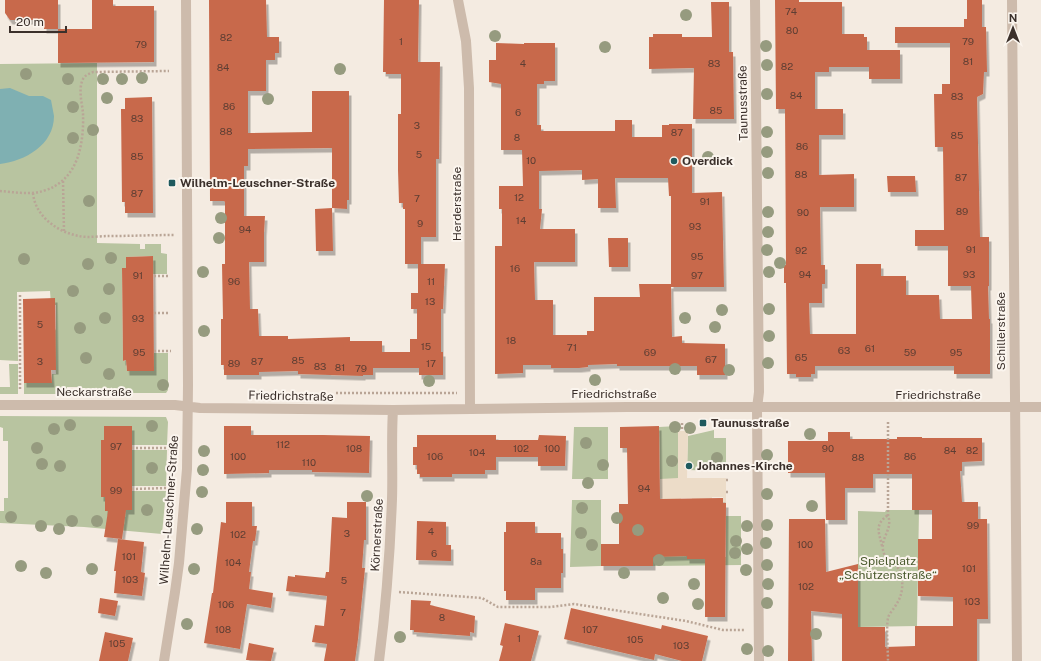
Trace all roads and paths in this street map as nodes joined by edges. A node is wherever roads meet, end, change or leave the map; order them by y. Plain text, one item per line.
1 (186, 0) edge
2 (458, 0) edge
3 (755, 0) edge
4 (1012, 0) edge
5 (169, 71) dead end
6 (63, 180) junction
7 (0, 191) edge
8 (33, 193) junction
9 (64, 232) junction
10 (188, 235) junction
11 (154, 276) dead end
12 (170, 276) dead end
13 (20, 295) dead end
14 (154, 313) dead end
15 (170, 313) dead end
16 (154, 351) dead end
17 (171, 351) dead end
18 (20, 396) dead end
19 (0, 405) edge
20 (188, 407) junction
21 (1041, 407) edge
22 (470, 408) junction
23 (758, 408) junction
24 (1015, 408) junction
25 (392, 410) junction
26 (888, 422) dead end
27 (682, 423) dead end
28 (682, 431) dead end
29 (132, 448) dead end
30 (170, 448) dead end
31 (726, 480) dead end
32 (730, 480) dead end
33 (168, 488) dead end
34 (132, 489) dead end
35 (726, 492) dead end
36 (730, 492) dead end
37 (888, 515) junction
38 (882, 549) junction
39 (395, 592) dead end
40 (744, 630) dead end
41 (164, 661) edge
42 (379, 661) edge
43 (759, 661) edge
44 (888, 661) edge
45 (1017, 661) edge

1 - 10 street, Wilhelm-Leuschner-Straße
2 - 22 street, Herderstraße
3 - 23 street, Taunusstraße
4 - 24 street, Schillerstraße
5 - 6 path
6 - 8 path
6 - 9 path
7 - 8 path
8 - 9 path
9 - 10 path
10 - 20 street, Wilhelm-Leuschner-Straße
11 - 12 path
13 - 18 path
14 - 15 path
16 - 17 path
19 - 20 street, Neckarstraße
20 - 25 street, Friedrichstraße
20 - 41 street, Wilhelm-Leuschner-Straße
21 - 24 street, Friedrichstraße
22 - 23 street, Friedrichstraße
22 - 25 street, Friedrichstraße
23 - 24 street, Friedrichstraße
23 - 43 street, Taunusstraße
24 - 45 street, Schillerstraße
25 - 42 street, Körnerstraße
26 - 37 path
27 - 28 path
29 - 30 path
31 - 32 path
33 - 34 path
35 - 36 path
37 - 38 path
37 - 38 path
38 - 44 path
39 - 40 path

